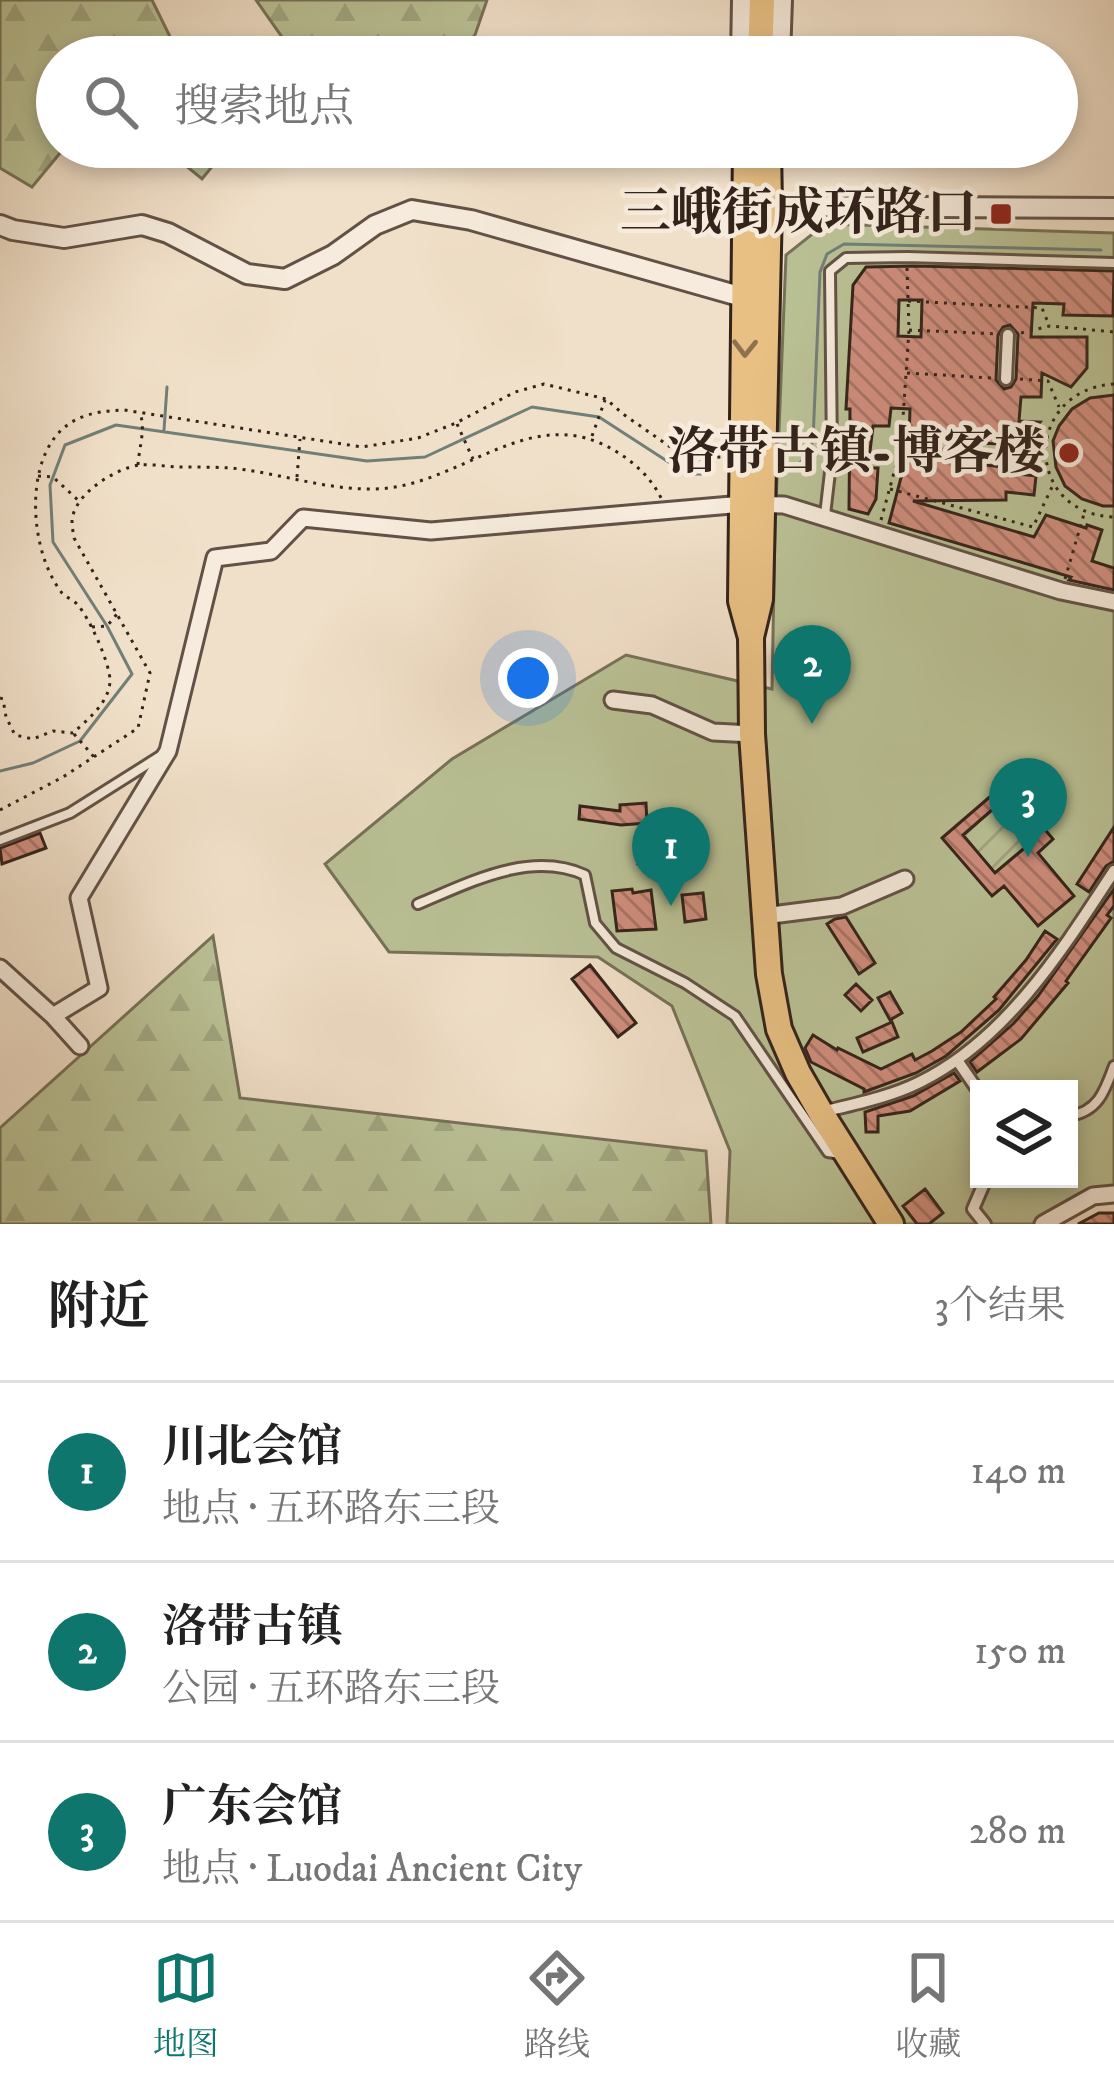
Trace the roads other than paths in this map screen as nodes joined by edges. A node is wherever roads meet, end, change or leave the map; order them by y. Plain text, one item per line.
1 (742, 0) edge
2 (762, 0) edge
3 (782, 0) edge
4 (741, 36) edge
5 (761, 36) edge
6 (781, 36) edge
7 (750, 168) edge
8 (764, 168) edge
9 (757, 206) junction
10 (1114, 208) edge
11 (0, 226) edge
12 (1114, 263) edge
13 (746, 298) junction
14 (1008, 335) dead end
15 (1006, 379) road end
16 (753, 503) junction
17 (825, 516) junction
18 (1114, 602) edge
19 (613, 700) dead end
20 (752, 734) junction
21 (168, 751) junction
22 (0, 840) edge
23 (1114, 871) edge
24 (905, 879) dead end
25 (418, 904) dead end
26 (764, 916) junction
27 (0, 968) edge
28 (53, 1016) junction
29 (80, 1046) dead end
30 (957, 1060) junction
31 (1114, 1066) edge
32 (971, 1080) edge
33 (820, 1113) junction
34 (1078, 1115) edge
35 (848, 1155) junction
36 (982, 1188) edge
37 (1114, 1193) edge
38 (891, 1224) edge
39 (985, 1224) edge
40 (1043, 1224) edge

1 - 4 street
2 - 5 main road
3 - 6 street
7 - 9 main road
8 - 9 main road
9 - 10 street
9 - 13 main road
9 - 16 main road
11 - 13 street
12 - 17 lane
13 -> 16 main road
14 - 15 street
16 - 17 street
16 - 20 main road
16 - 21 street
17 - 18 street
19 - 20 street
20 - 26 main road
21 - 22 lane
21 - 28 street
23 - 30 street
24 - 26 street
25 - 35 lane
26 - 33 main road
27 - 28 street
28 - 29 street
30 - 32 street
30 - 33 street
31 - 34 lane
33 - 35 main road
35 - 38 main road
36 - 39 street
37 - 40 street

